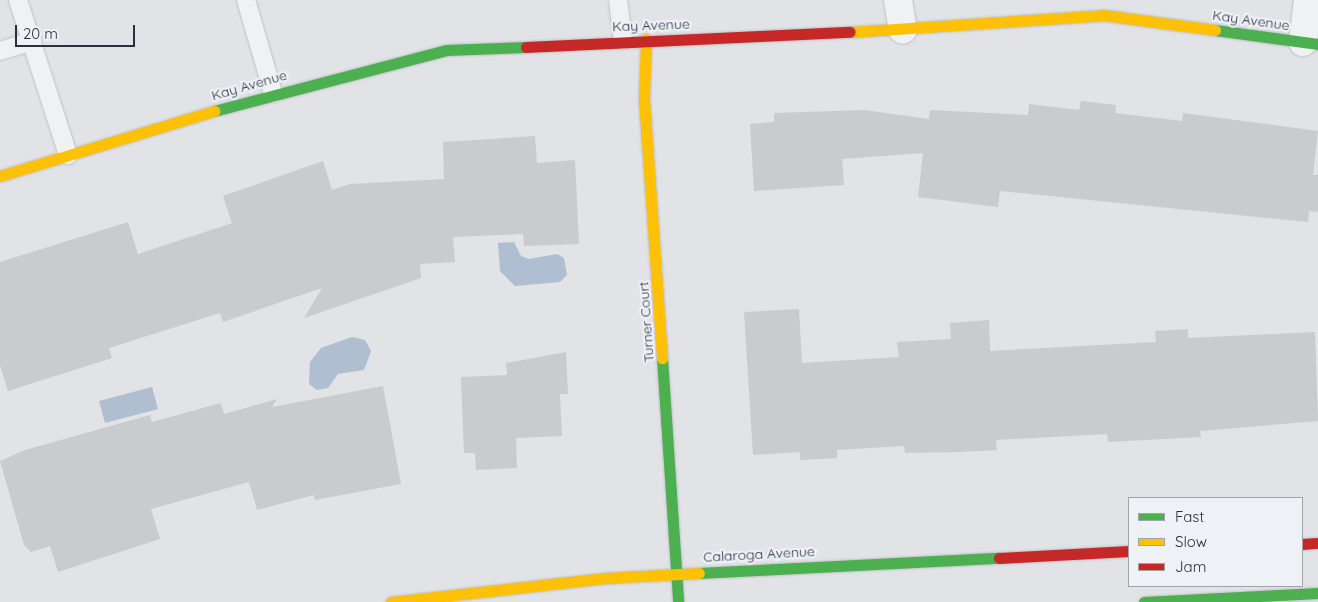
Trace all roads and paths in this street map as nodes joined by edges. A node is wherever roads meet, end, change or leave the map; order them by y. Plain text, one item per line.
1 (18, 0) edge
2 (246, 0) edge
3 (618, 0) edge
4 (898, 0) edge
5 (1308, 0) edge
6 (903, 30) junction
7 (646, 39) junction
8 (623, 40) junction
9 (32, 41) junction
10 (1310, 43) edge
11 (0, 51) edge
12 (273, 93) junction
13 (68, 155) junction
14 (0, 176) edge
15 (1318, 543) edge
16 (1303, 544) edge
17 (1128, 551) edge
18 (677, 574) junction
19 (1318, 593) edge
20 (391, 602) edge
21 (678, 602) edge
22 (1144, 602) edge

1 - 9 lane
2 - 12 lane
3 - 8 lane
4 - 6 street
5 - 10 street
6 - 7 street, Kay Avenue
6 - 10 street, Kay Avenue
7 - 8 street, Kay Avenue
7 - 18 street, Turner Court
8 - 12 street, Kay Avenue
9 - 11 lane
9 - 13 lane
12 - 13 street, Kay Avenue
13 - 14 street, Kay Avenue
15 - 16 street
17 - 18 street, Calaroga Avenue
18 - 20 street, Calaroga Avenue
18 - 21 street, Turner Court
19 - 22 street

